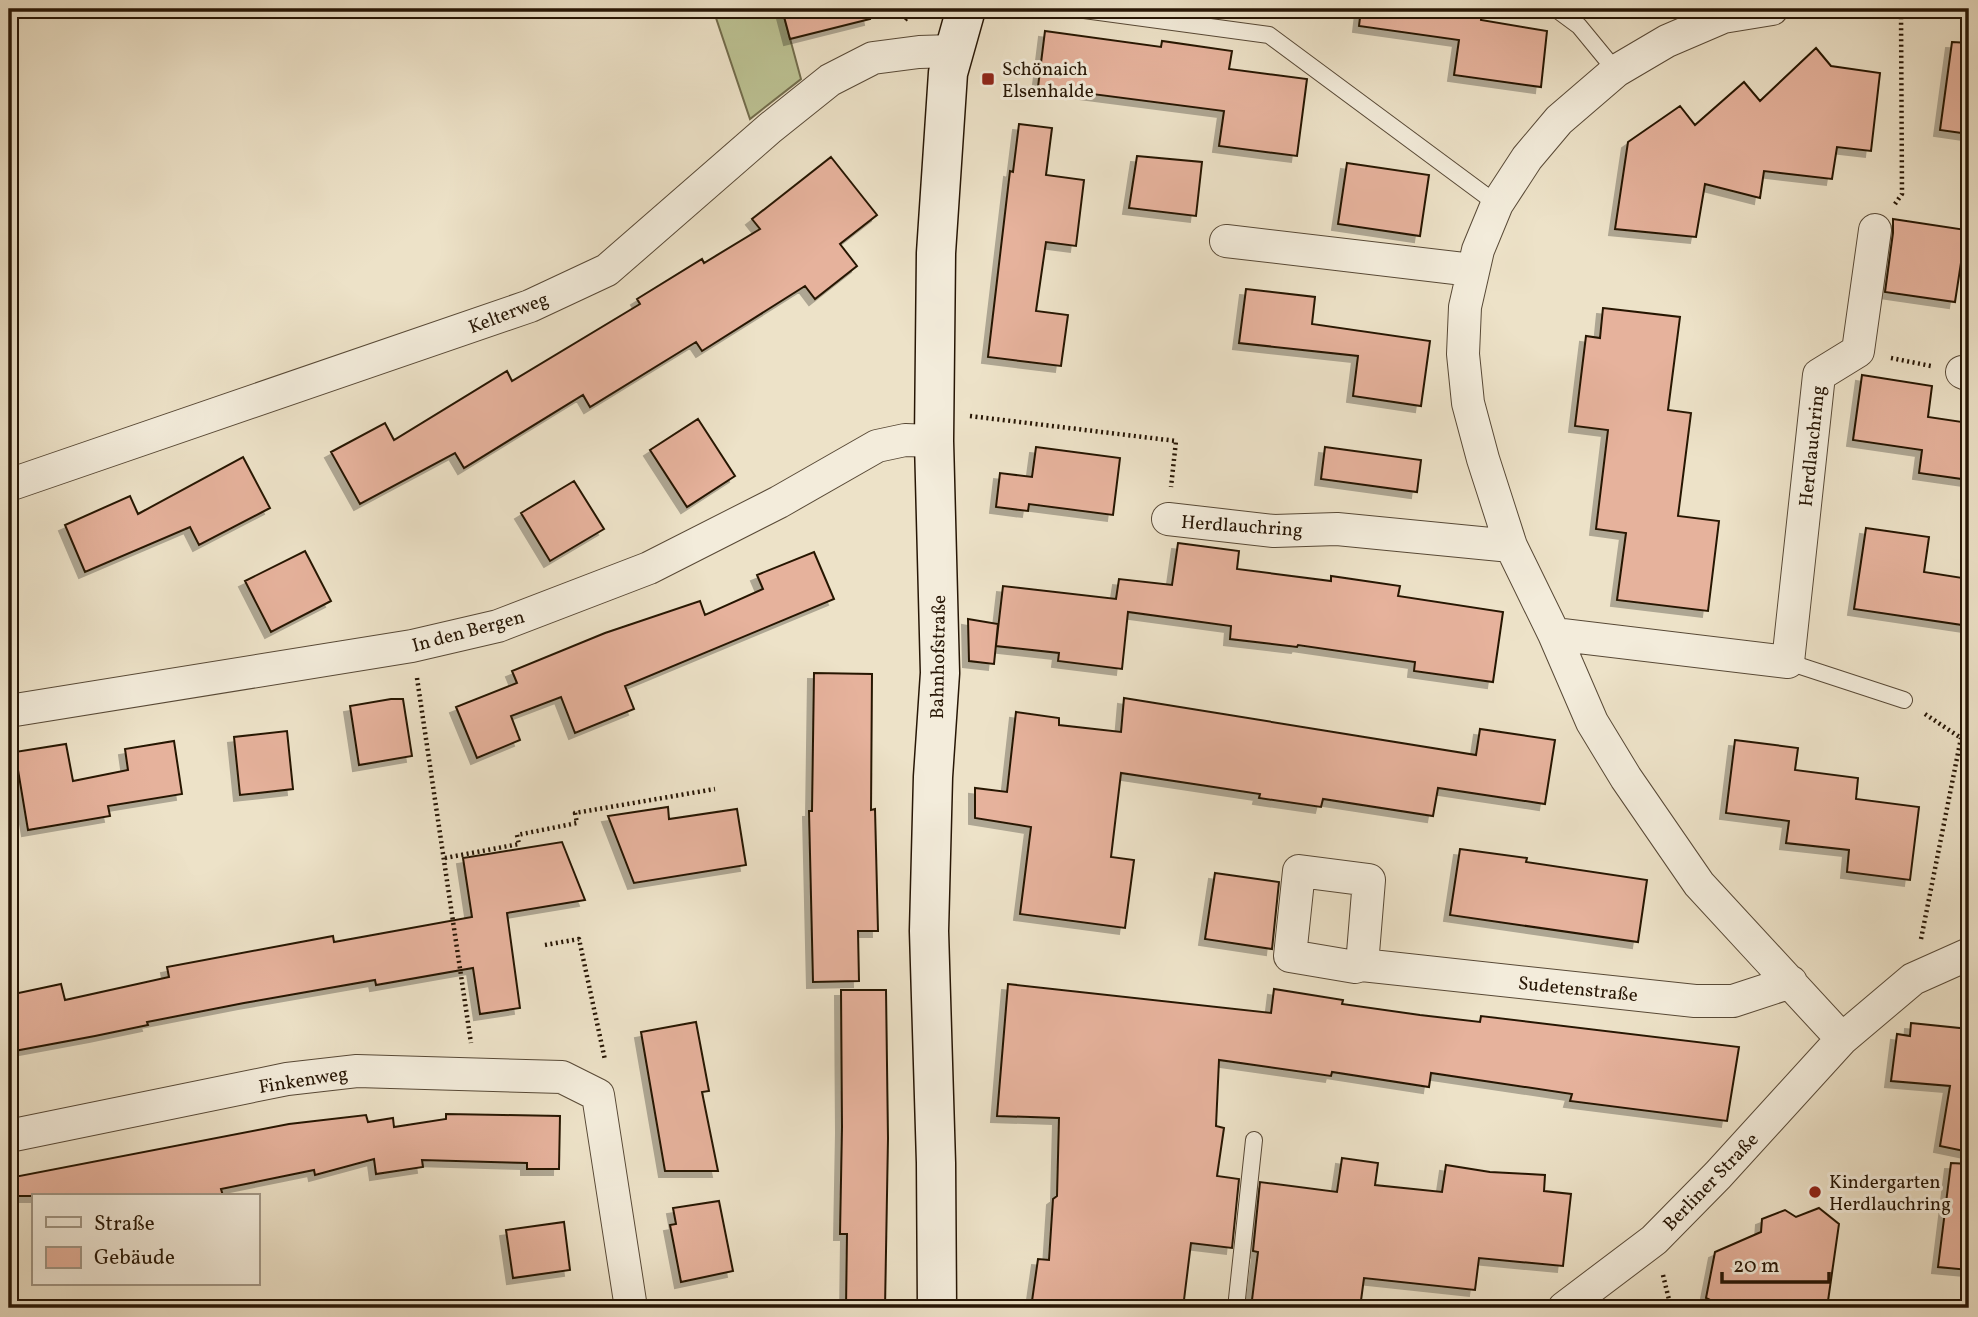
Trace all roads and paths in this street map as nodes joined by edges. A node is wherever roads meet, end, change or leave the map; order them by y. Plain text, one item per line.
1 (966, 9) edge
2 (1077, 9) edge
3 (1556, 9) edge
4 (1581, 9) edge
5 (1772, 9) edge
6 (1901, 9) edge
7 (1579, 26) junction
8 (953, 51) junction
9 (1616, 71) junction
10 (1497, 204) junction
11 (1875, 230) joint
12 (1226, 240) dead end
13 (1472, 270) junction
14 (1858, 351) junction
15 (1966, 373) edge
16 (934, 426) junction
17 (9, 485) edge
18 (1168, 519) joint
19 (1511, 546) junction
20 (1553, 634) junction
21 (412, 646) junction
22 (1788, 662) junction
23 (1904, 700) joint
24 (9, 711) edge
25 (1969, 736) edge
26 (1961, 738) junction
27 (715, 789) dead end
28 (445, 858) junction
29 (545, 945) dead end
30 (1969, 954) edge
31 (1363, 965) dead end
32 (1913, 979) junction
33 (1791, 982) junction
34 (1842, 1039) junction
35 (476, 1076) junction
36 (598, 1095) junction
37 (9, 1136) edge
38 (1254, 1140) dead end
39 (631, 1308) edge
40 (937, 1308) edge
41 (1236, 1308) edge
42 (1564, 1308) edge

1 - 8 street, Bahnhofstraße
2 - 10 lane
3 - 7 lane
4 - 7 lane
5 - 9 street
6 - 11 path
7 - 9 lane
8 - 16 street, Bahnhofstraße
8 - 17 street, Kelterweg
9 - 10 street
10 - 13 street
11 - 14 street
12 - 13 street
13 - 19 street
14 - 15 path
14 - 22 street, Herdlauchring
16 - 18 path, Herdlauchring
16 - 21 street, In den Bergen
16 - 40 street, Bahnhofstraße
18 - 19 street, Herdlauchring
19 - 20 street
20 - 22 street
20 - 33 street
21 - 24 street, In den Bergen
21 - 28 path
22 - 23 lane
23 - 26 path
25 - 26 path
26 - 32 path
27 - 28 path
28 - 35 path
29 - 36 path
30 - 32 street
31 - 33 street, Sudetenstraße
32 - 34 street
33 - 34 street
34 - 42 street, Berliner Straße
35 - 36 street, Finkenweg
35 - 37 street, Finkenweg
36 - 39 street
38 - 41 lane

